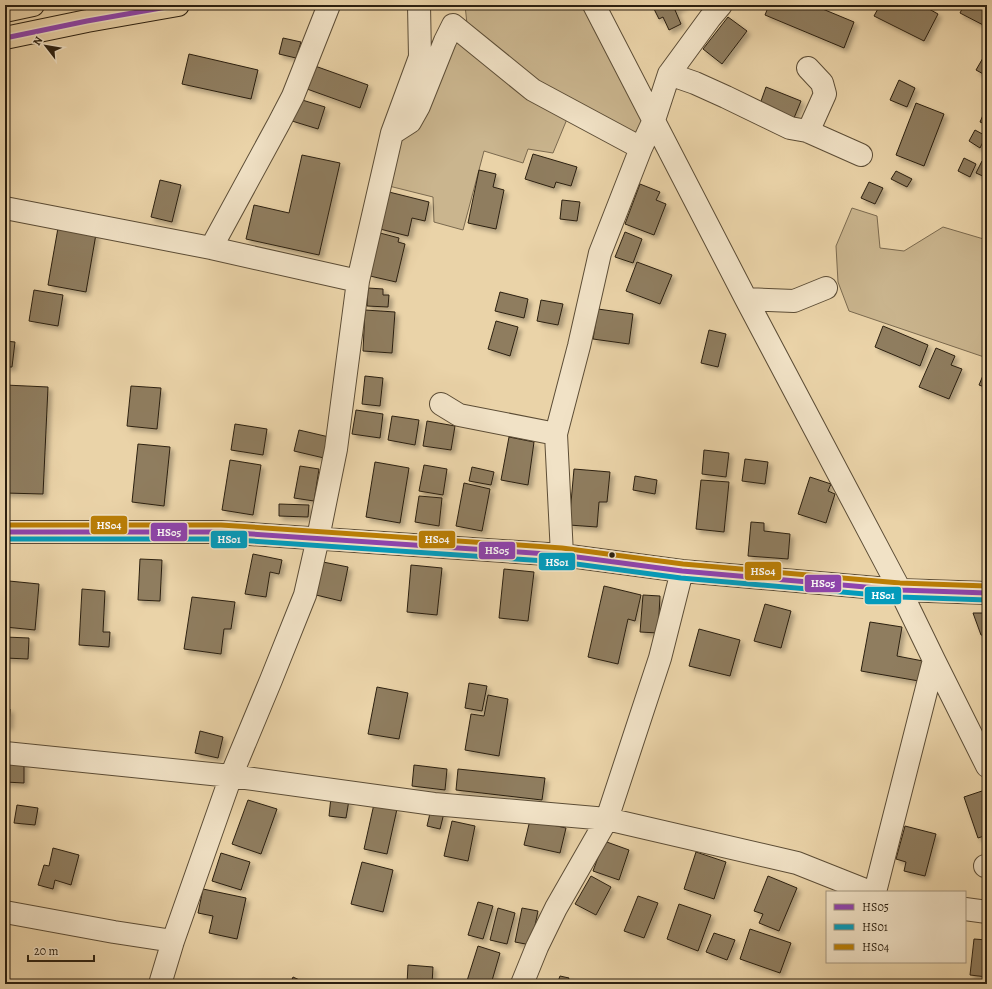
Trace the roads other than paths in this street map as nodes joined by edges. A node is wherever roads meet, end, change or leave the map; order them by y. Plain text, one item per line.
1 (32, 5) edge
2 (178, 5) edge
3 (329, 5) edge
4 (419, 5) edge
5 (594, 5) edge
6 (721, 5) edge
7 (5, 10) edge
8 (5, 38) edge
9 (808, 68) dead end
10 (669, 74) junction
11 (654, 120) junction
12 (807, 131) junction
13 (392, 134) junction
14 (641, 148) junction
15 (862, 155) dead end
16 (5, 208) edge
17 (211, 248) junction
18 (358, 281) junction
19 (826, 288) dead end
20 (746, 299) junction
21 (441, 404) dead end
22 (556, 434) junction
23 (5, 532) edge
24 (318, 538) junction
25 (562, 555) junction
26 (682, 571) junction
27 (900, 590) junction
28 (987, 593) edge
29 (934, 660) junction
30 (5, 753) edge
31 (987, 766) edge
32 (231, 776) junction
33 (606, 819) junction
34 (867, 891) edge
35 (875, 891) edge
36 (966, 909) edge
37 (5, 912) edge
38 (987, 912) edge
39 (173, 941) junction
40 (160, 984) edge
41 (522, 984) edge

1 - 7 highway
2 - 8 highway
3 - 17 street
4 - 13 street
5 - 11 street
6 - 10 street
9 - 12 street
10 - 11 street
10 - 12 street
11 - 14 street
11 - 20 street
12 - 15 street
13 - 14 street
13 - 18 street
14 - 22 street
16 - 17 street
17 - 18 street
18 - 24 street
19 - 20 street
20 - 27 street
21 - 22 street
22 - 25 street
23 - 24 street
24 - 25 street
24 - 32 street
25 - 26 street
26 - 27 street
26 - 33 street
27 - 28 street
27 - 29 street
29 - 31 street
29 - 35 street
30 - 32 street
32 - 33 street
32 - 39 street
33 - 34 street
33 - 41 street
36 - 38 street
37 - 39 street
39 - 40 street

